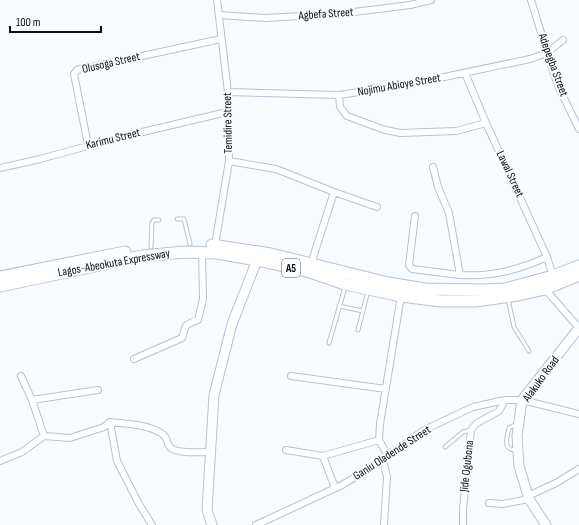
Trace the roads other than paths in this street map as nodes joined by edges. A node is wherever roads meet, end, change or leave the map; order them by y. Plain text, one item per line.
1 (217, 0) edge
2 (431, 0) edge
3 (531, 0) edge
4 (219, 15) junction
5 (221, 39) junction
6 (563, 40) dead end
7 (547, 53) junction
8 (465, 73) junction
9 (228, 92) junction
10 (339, 95) junction
11 (227, 112) junction
12 (486, 123) junction
13 (579, 129) edge
14 (88, 145) junction
15 (229, 161) junction
16 (434, 167) dead end
17 (0, 168) edge
18 (334, 192) junction
19 (378, 207) dead end
20 (415, 216) dead end
21 (177, 219) dead end
22 (159, 220) dead end
23 (190, 244) junction
24 (215, 245) junction
25 (151, 248) junction
26 (202, 252) junction
27 (547, 257) junction
28 (257, 260) junction
29 (311, 264) junction
30 (579, 266) edge
31 (460, 275) junction
32 (579, 275) edge
33 (553, 276) junction
34 (0, 277) edge
35 (346, 284) junction
36 (0, 286) edge
37 (369, 288) junction
38 (545, 289) junction
39 (401, 296) junction
40 (507, 297) junction
41 (339, 306) junction
42 (363, 311) junction
43 (579, 328) edge
44 (358, 330) dead end
45 (329, 343) dead end
46 (529, 351) dead end
47 (134, 359) dead end
48 (21, 376) dead end
49 (291, 376) dead end
50 (386, 389) junction
51 (98, 390) dead end
52 (32, 400) junction
53 (506, 400) junction
54 (522, 400) junction
55 (579, 414) edge
56 (110, 422) junction
57 (471, 430) junction
58 (44, 436) junction
59 (379, 440) junction
60 (445, 447) dead end
61 (286, 450) dead end
62 (210, 452) junction
63 (324, 456) junction
64 (386, 458) junction
65 (0, 461) edge
66 (579, 469) edge
67 (335, 488) junction
68 (529, 497) junction
69 (488, 503) dead end
70 (152, 525) edge
71 (212, 525) edge
72 (256, 525) edge
73 (384, 525) edge
74 (463, 525) edge
75 (546, 525) edge

1 - 4 street, Temidire Street
2 - 4 street, Agbefa Street
3 - 7 street, Adepegba Street
4 - 5 street, Temidire Street
5 - 9 street, Temidire Street
5 - 14 street, Olusoga Street
6 - 7 street, Nojimu Abioye Street
7 - 8 street, Nojimu Abioye Street
7 - 13 street, Adepegba Street
8 - 10 street, Nojimu Abioye Street
8 - 12 street, Lawal Street
9 - 10 street, Nojimu Abioye Street
9 - 11 street, Temidire Street
10 - 12 street
11 - 14 street, Karimu Street
11 - 15 street, Temidire Street
12 - 27 street, Lawal Street
14 - 17 street, Karimu Street
15 - 18 street
15 - 24 street, Temidire Street
16 - 31 street
18 - 19 street
18 - 29 street
20 - 31 street
21 - 23 lane
22 - 25 lane
23 - 24 highway, Lagos-Abeokuta Expressway / A5
23 - 25 highway, Lagos-Abeokuta Expressway / A5
24 - 29 highway, Lagos-Abeokuta Expressway / A5
25 - 34 highway, Lagos-Abeokuta Expressway / A5
26 - 28 highway, Lagos-Abeokuta Expressway / A5
26 - 36 highway, Lagos-Abeokuta Expressway / A5
26 - 47 street
27 - 31 street
27 - 33 street, Lawal Street
28 - 35 highway, Lagos-Abeokuta Expressway / A5
28 - 62 main road
29 - 33 highway, Lagos-Abeokuta Expressway / A5
30 - 33 highway, Lagos-Abeokuta Expressway / A5
32 - 38 highway, Lagos-Abeokuta Expressway / A5
35 - 37 highway, Lagos-Abeokuta Expressway / A5
35 - 41 lane
37 - 39 highway, Lagos-Abeokuta Expressway / A5
37 - 42 lane
38 - 40 highway, Lagos-Abeokuta Expressway / A5
38 - 43 street
39 - 40 highway, Lagos-Abeokuta Expressway / A5
39 - 50 street
40 - 46 lane
41 - 42 lane
41 - 45 lane
42 - 44 lane
43 - 54 main road, Alakuko Road
48 - 52 street
49 - 50 street
50 - 59 street
51 - 52 street
52 - 58 street
53 - 54 street, Ganiu Oladende Street
53 - 57 street, Jide Ogubona
53 - 64 street, Ganiu Oladende Street
54 - 55 street, Ganiu Oladende Street
54 - 68 main road, Alakuko Road
56 - 58 street
56 - 62 street
56 - 70 street
57 - 60 lane
57 - 74 street, Jide Ogubona
58 - 65 street
59 - 63 street
59 - 64 street
61 - 63 street
62 - 71 main road
63 - 67 street
64 - 67 street, Ganiu Oladende Street
64 - 73 street
66 - 68 street
67 - 72 street, Ganiu Oladende Street
68 - 69 street
68 - 75 main road, Alakuko Road

